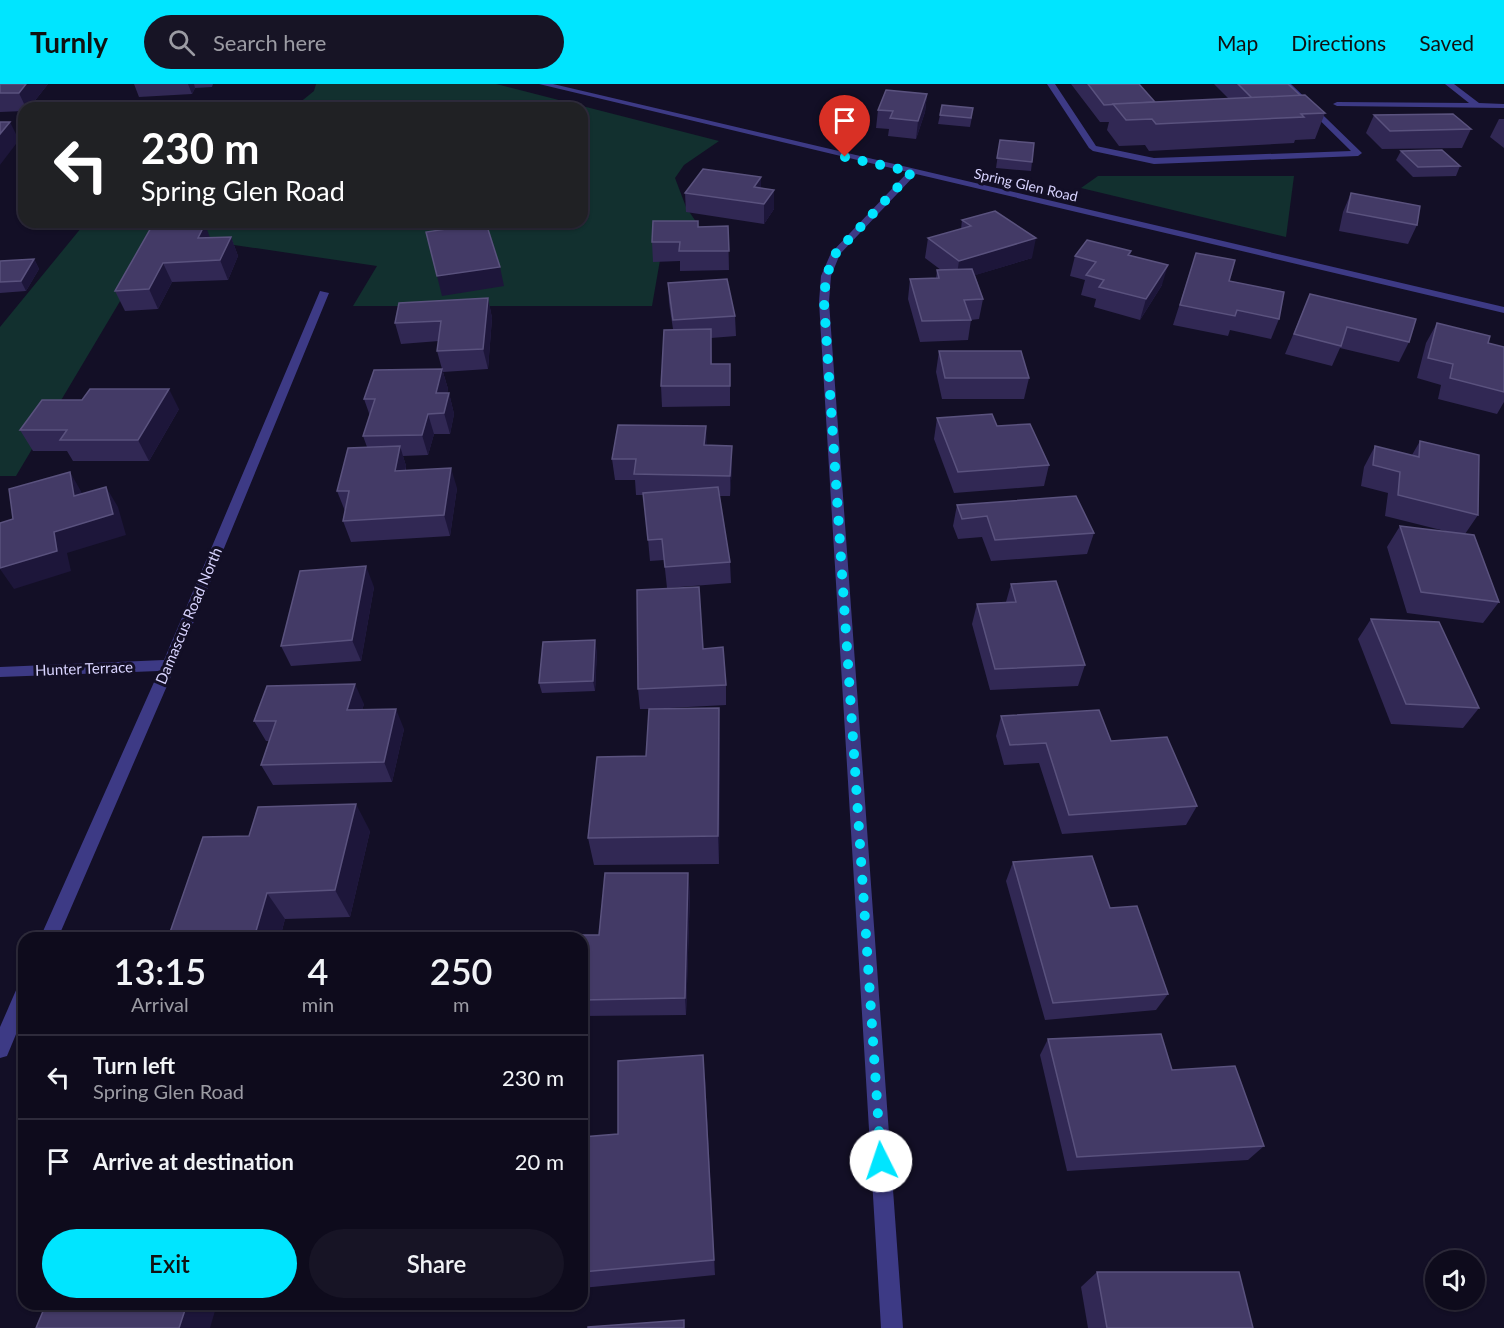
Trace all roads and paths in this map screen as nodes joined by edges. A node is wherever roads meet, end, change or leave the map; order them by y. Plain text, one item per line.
1 (543, 84) edge
2 (1050, 84) edge
3 (1287, 84) edge
4 (1449, 84) edge
5 (556, 86) edge
6 (1337, 104) dead end
7 (1477, 106) junction
8 (1504, 106) edge
9 (912, 172) junction
10 (324, 293) dead end
11 (1504, 310) edge
12 (169, 665) junction
13 (0, 672) edge
14 (52, 932) edge
15 (18, 1008) edge
16 (0, 1049) edge
17 (892, 1328) edge

1 - 5 street, Spring Glen Road
2 - 3 street
4 - 7 street
5 - 9 street, Spring Glen Road
6 - 7 street
7 - 8 street
9 - 11 street, Spring Glen Road
9 - 17 street
10 - 12 street, Damascus Road North
12 - 13 street, Hunter Terrace
12 - 14 street, Damascus Road North
15 - 16 street

